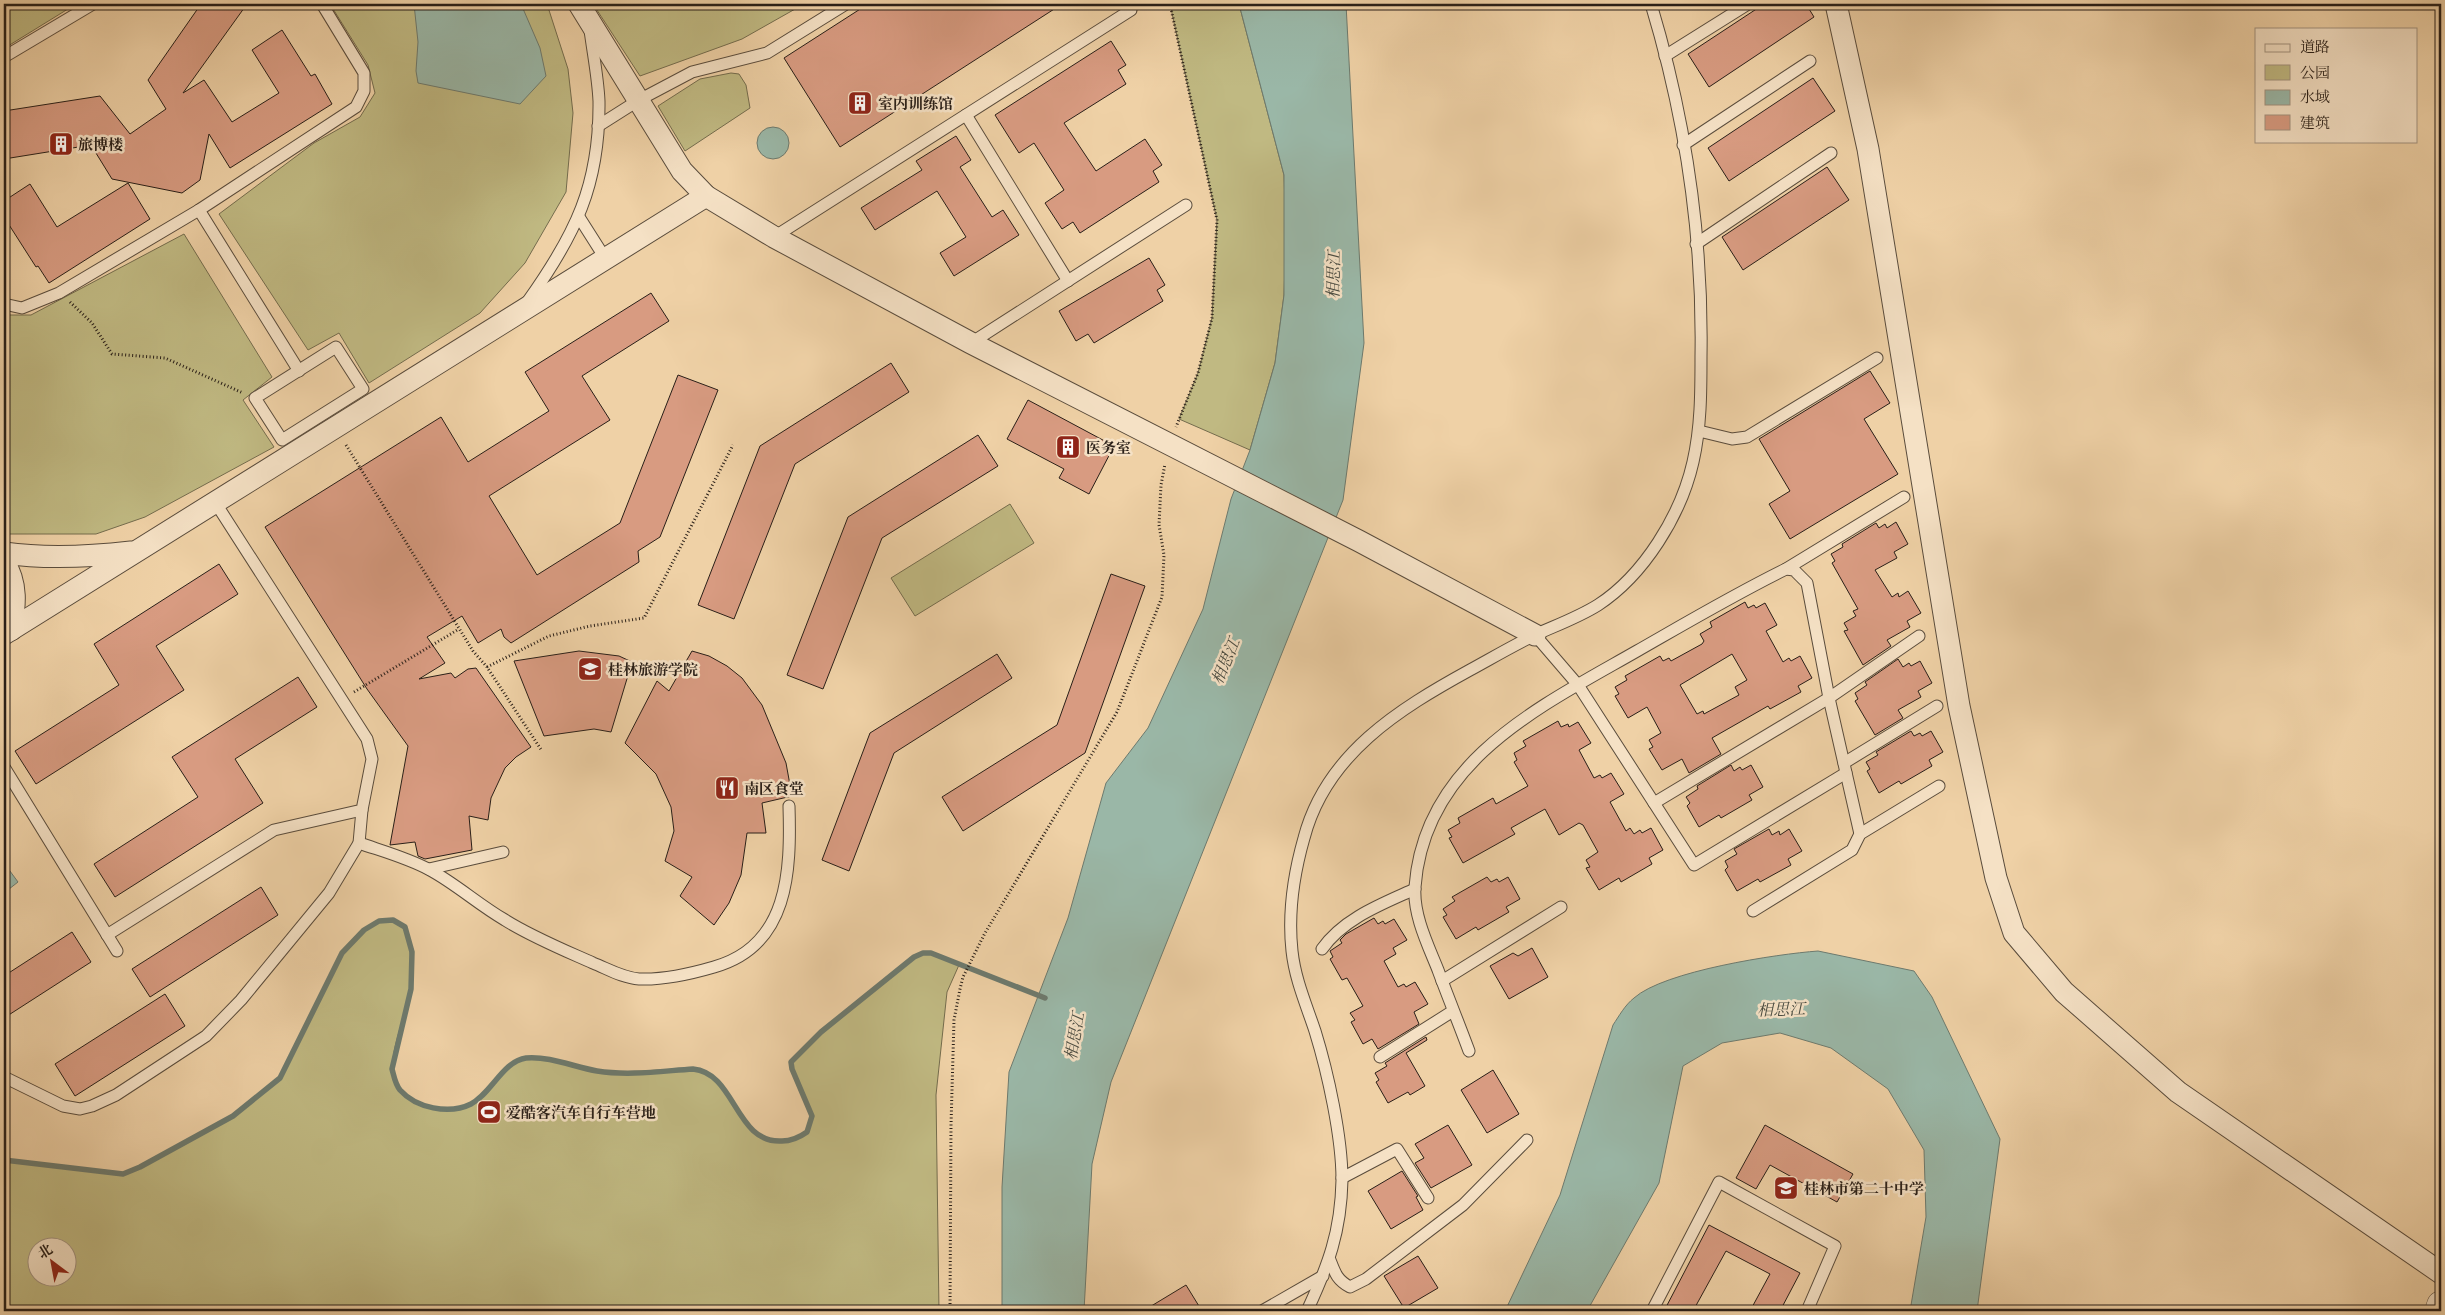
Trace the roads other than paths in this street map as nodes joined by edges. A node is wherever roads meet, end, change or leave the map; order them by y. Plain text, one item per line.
1 (93, 4) edge
2 (322, 4) edge
3 (846, 4) edge
4 (1131, 4) edge
5 (1651, 4) edge
6 (1748, 4) edge
7 (1836, 4) edge
8 (584, 11) edge
9 (4, 56) edge
10 (1665, 56) junction
11 (1810, 61) dead end
12 (639, 100) junction
13 (966, 115) junction
14 (598, 126) junction
15 (1683, 145) junction
16 (1831, 153) dead end
17 (706, 196) junction
18 (1186, 205) dead end
19 (199, 210) junction
20 (579, 217) junction
21 (774, 237) junction
22 (1696, 244) junction
23 (605, 258) junction
24 (1068, 281) junction
25 (4, 304) edge
26 (521, 311) junction
27 (971, 343) junction
28 (1877, 358) dead end
29 (298, 371) junction
30 (330, 420) junction
31 (1699, 431) junction
32 (1904, 497) dead end
33 (215, 502) junction
34 (136, 552) junction
35 (4, 553) edge
36 (4, 562) edge
37 (1786, 569) junction
38 (7, 632) edge
39 (1535, 635) junction
40 (1918, 636) dead end
41 (1578, 685) junction
42 (1829, 698) junction
43 (1937, 706) dead end
44 (4, 767) edge
45 (1845, 768) junction
46 (1939, 786) dead end
47 (1654, 803) junction
48 (789, 806) dead end
49 (362, 810) junction
50 (1860, 834) junction
51 (359, 842) junction
52 (503, 852) dead end
53 (429, 869) junction
54 (1415, 889) junction
55 (1561, 906) dead end
56 (1753, 910) dead end
57 (107, 935) junction
58 (1322, 949) dead end
59 (117, 951) dead end
60 (1442, 981) junction
61 (1453, 1011) junction
62 (1469, 1052) dead end
63 (1380, 1057) dead end
64 (4, 1077) edge
65 (1527, 1140) dead end
66 (1342, 1178) junction
67 (1428, 1198) dead end
68 (1330, 1260) junction
69 (2441, 1273) edge
70 (1324, 1276) junction
71 (2441, 1305) edge
72 (1262, 1311) edge
73 (1307, 1311) edge
74 (1652, 1311) edge
75 (1806, 1311) edge
76 (2438, 1311) edge

1 - 9 lane
2 - 19 lane
3 - 12 lane
4 - 13 lane
5 - 10 lane
6 - 10 lane
7 - 69 street
8 - 12 street
8 - 14 lane
10 - 15 lane
11 - 15 lane
12 - 14 lane
12 - 17 street
13 - 21 lane
13 - 24 lane
14 - 20 lane
15 - 22 lane
16 - 22 lane
17 - 21 street
17 - 23 street
18 - 24 lane
19 - 25 lane
19 - 29 lane
20 - 23 lane
20 - 26 lane
21 - 27 street
22 - 31 lane
23 - 26 street
24 - 27 lane
26 - 30 street
27 - 39 street
28 - 31 lane
29 - 30 lane
29 - 30 lane
30 - 33 street
31 - 39 lane
32 - 37 lane
33 - 34 street
33 - 49 lane
34 - 35 street
34 - 38 street
36 - 38 street
37 - 41 lane
37 - 42 lane
39 - 41 lane
39 - 66 lane
40 - 42 lane
41 - 47 lane
41 - 54 lane
42 - 45 lane
42 - 47 lane
43 - 45 lane
44 - 57 lane
45 - 47 lane
45 - 50 lane
46 - 50 lane
48 - 53 lane
49 - 51 lane
49 - 57 lane
50 - 56 lane
51 - 53 lane
51 - 64 lane
52 - 53 lane
54 - 58 lane
54 - 60 lane
55 - 60 lane
57 - 59 lane
60 - 61 lane
61 - 62 lane
61 - 63 lane
65 - 68 lane
66 - 67 lane
66 - 68 lane
68 - 70 lane
70 - 72 lane
70 - 73 lane
71 - 76 street
74 - 75 lane

